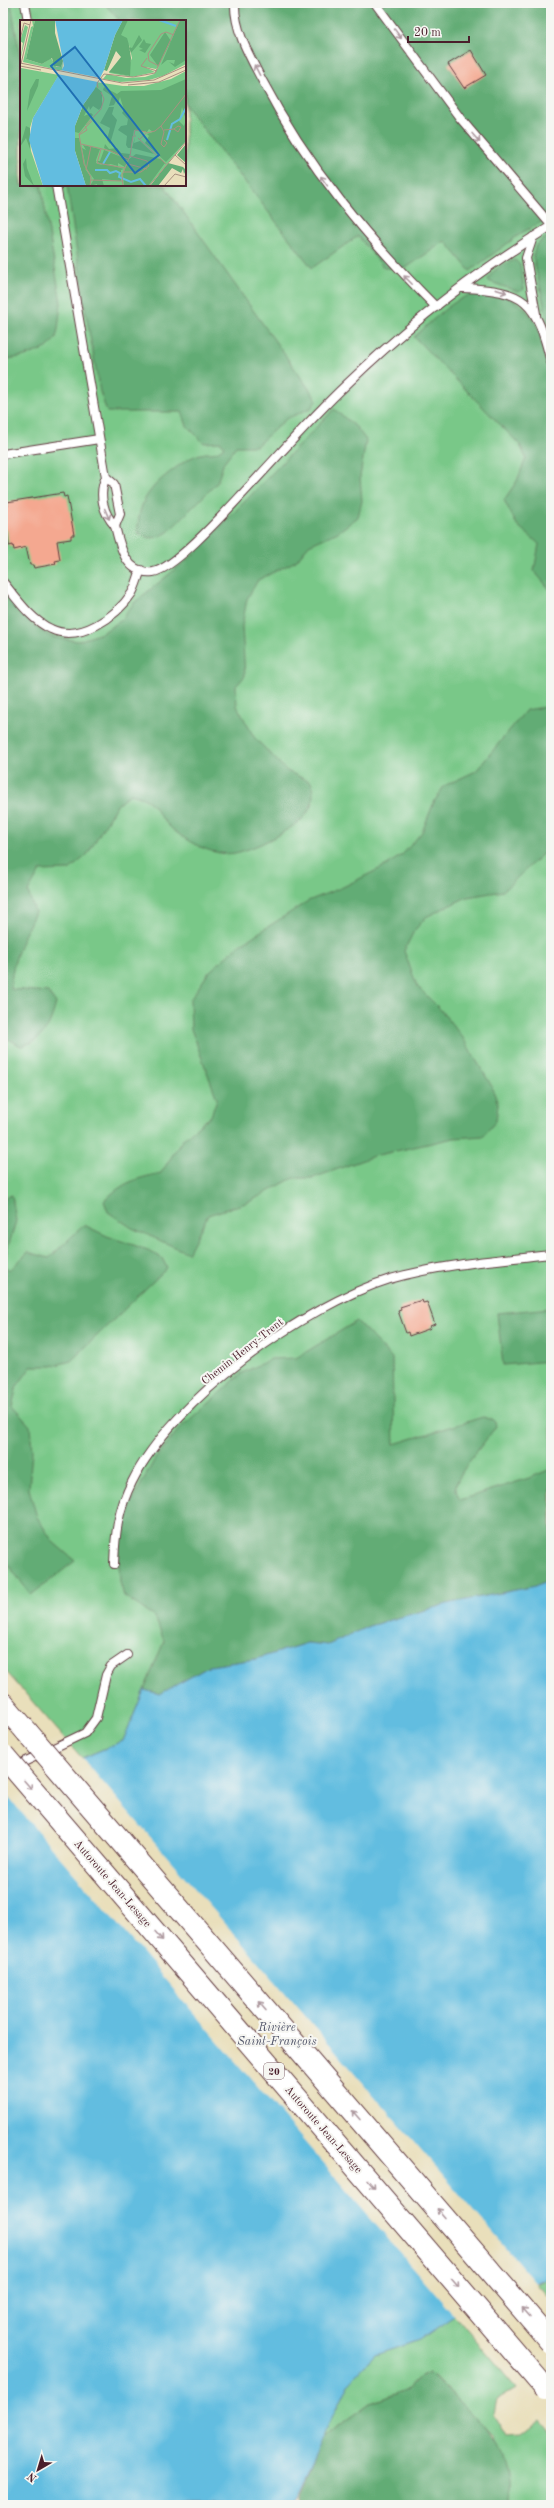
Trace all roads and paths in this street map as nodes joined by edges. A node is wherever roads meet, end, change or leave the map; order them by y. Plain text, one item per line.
1 (24, 3) edge
2 (235, 3) edge
3 (374, 3) edge
4 (28, 20) edge
5 (56, 186) edge
6 (551, 225) edge
7 (533, 237) junction
8 (462, 288) junction
9 (436, 308) junction
10 (536, 314) junction
11 (551, 362) edge
12 (99, 439) junction
13 (3, 454) edge
14 (106, 477) junction
15 (115, 526) junction
16 (141, 570) junction
17 (3, 582) edge
18 (551, 1254) edge
19 (114, 1564) dead end
20 (127, 1655) dead end
21 (3, 1704) edge
22 (3, 1755) edge
23 (3, 1772) edge
24 (551, 2342) edge
25 (548, 2391) edge

1 - 4 lane
9 -> 2 lane
3 -> 6 lane
5 - 12 lane
6 - 7 lane
7 - 8 lane
7 - 10 lane
8 - 9 lane
8 -> 10 lane
9 - 16 lane
10 - 11 lane
12 - 13 lane
12 - 14 lane
14 -> 15 lane
14 - 15 lane
15 - 16 lane
16 - 17 lane
18 - 19 lane, Chemin Henry-Trent
20 - 23 lane
24 -> 21 highway, bridge
22 -> 25 highway, Autoroute Jean-Lesage / 20, bridge

